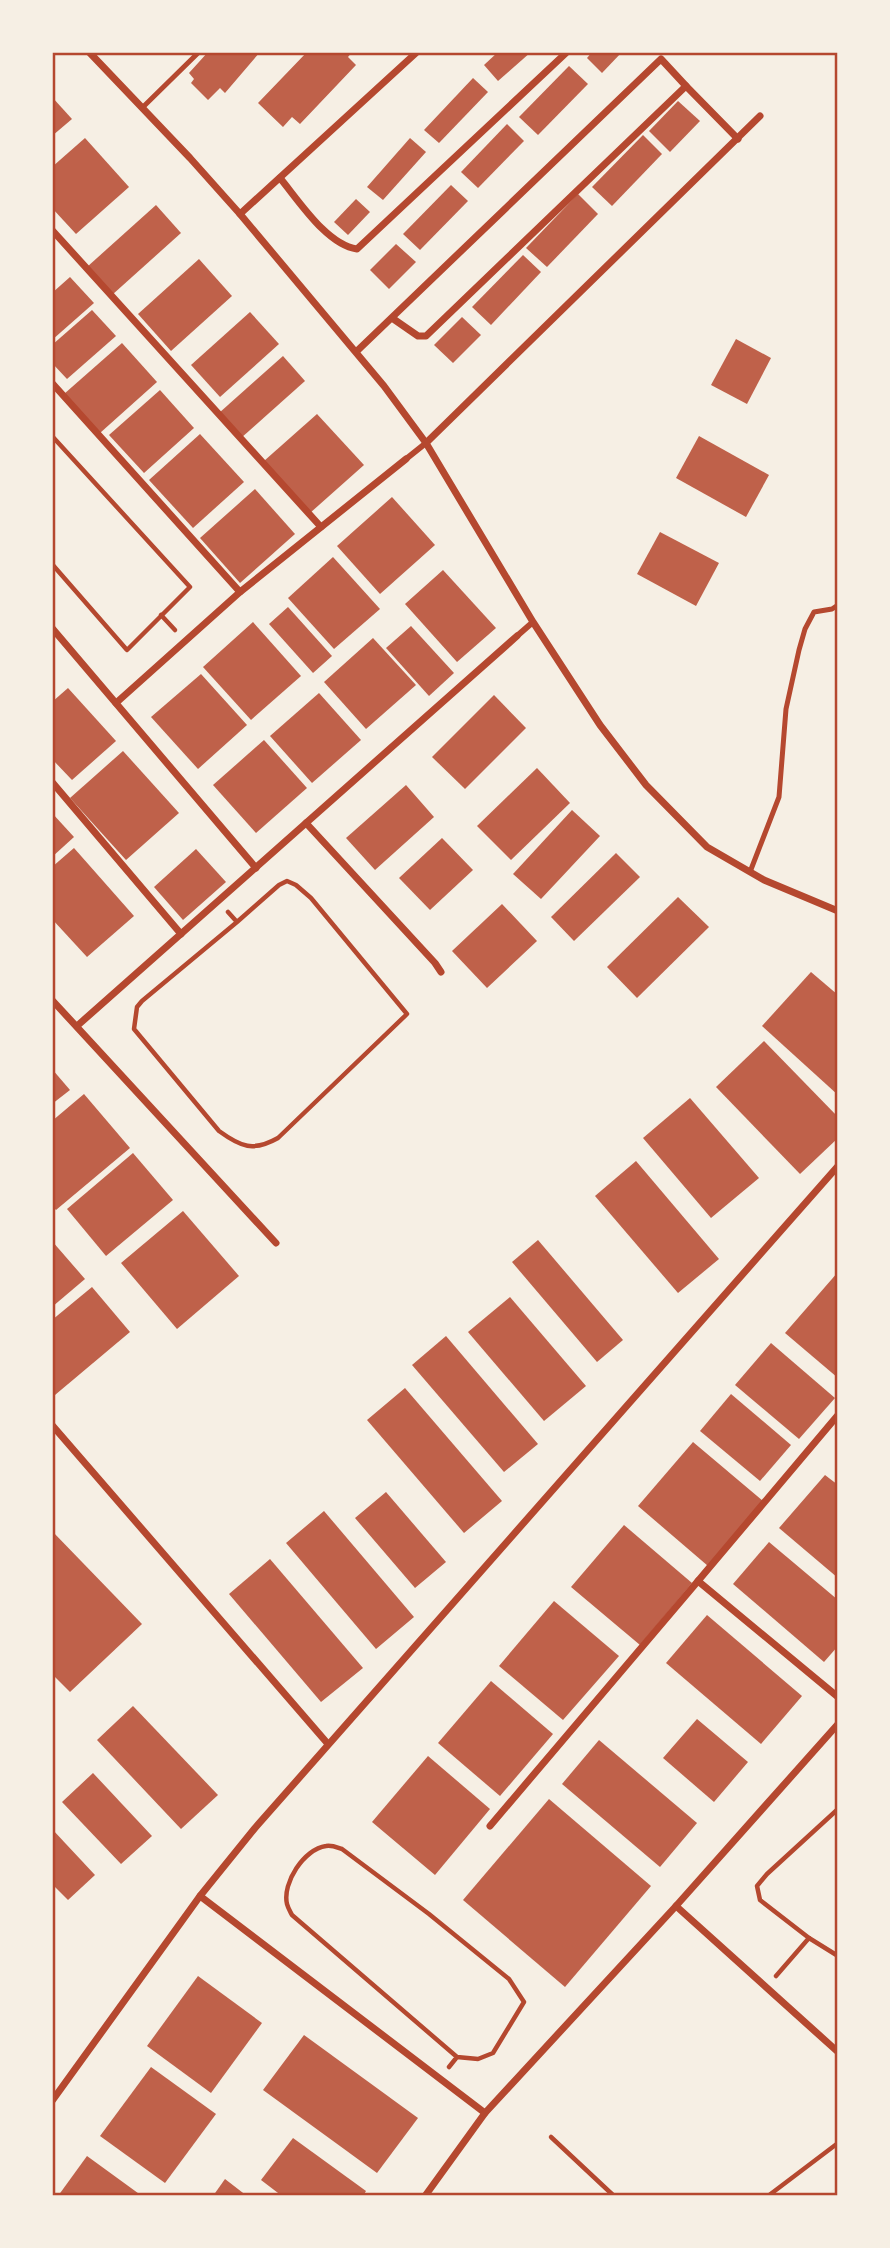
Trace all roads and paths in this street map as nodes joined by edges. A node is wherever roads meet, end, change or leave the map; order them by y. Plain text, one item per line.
1 (89, 52) edge
2 (200, 52) edge
3 (417, 52) edge
4 (567, 52) edge
5 (658, 56) edge
6 (686, 86) junction
7 (142, 108) junction
8 (760, 116) dead end
9 (738, 139) junction
10 (280, 178) junction
11 (240, 214) junction
12 (52, 230) edge
13 (392, 318) junction
14 (357, 351) junction
15 (52, 383) edge
16 (52, 436) edge
17 (426, 443) junction
18 (407, 458) joint
19 (321, 527) junction
20 (52, 564) edge
21 (240, 592) junction
22 (838, 605) edge
23 (533, 622) junction
24 (52, 628) edge
25 (517, 636) joint
26 (116, 703) junction
27 (52, 782) edge
28 (306, 823) junction
29 (256, 868) junction
30 (750, 872) junction
31 (219, 901) junction
32 (838, 911) edge
33 (237, 922) junction
34 (181, 934) junction
35 (441, 972) dead end
36 (52, 1000) edge
37 (77, 1026) junction
38 (838, 1166) edge
39 (276, 1243) dead end
40 (838, 1415) edge
41 (52, 1424) edge
42 (698, 1581) junction
43 (838, 1697) edge
44 (838, 1724) edge
45 (328, 1744) junction
46 (838, 1809) edge
47 (490, 1826) dead end
48 (200, 1896) junction
49 (676, 1906) junction
50 (809, 1938) junction
51 (838, 1956) edge
52 (766, 1987) junction
53 (838, 2052) edge
54 (457, 2057) junction
55 (439, 2078) junction
56 (52, 2101) edge
57 (485, 2113) junction
58 (551, 2137) dead end
59 (838, 2143) edge
60 (425, 2196) edge
61 (614, 2196) edge
62 (768, 2196) edge

1 - 7 street
2 - 7 lane
3 - 10 street
4 - 10 street
5 - 6 street
5 - 13 street
6 - 9 street
6 - 13 street
7 - 11 street
8 - 9 street
9 - 17 street
10 - 11 street
11 - 14 street
12 - 19 street
13 - 14 street
14 - 17 street
15 - 21 street
16 - 20 path
17 - 18 street
17 - 23 street
18 - 19 street
19 - 21 street
21 - 26 street
22 - 30 lane
23 - 25 street
23 - 30 street
24 - 26 street
25 - 28 street
26 - 29 street
27 - 34 street
28 - 29 street
28 - 35 street
29 - 31 street
30 - 32 street
31 - 33 path
31 - 34 street
33 - 33 path
34 - 37 street
36 - 37 street
37 - 39 street
38 - 45 street
40 - 42 street
41 - 45 street
42 - 43 street
42 - 47 street
44 - 49 street
45 - 48 street
46 - 50 path
48 - 55 street
48 - 56 street
49 - 52 street
49 - 57 street
50 - 51 path
50 - 52 path
52 - 53 street
54 - 54 path
54 - 55 path
55 - 57 street
57 - 60 street
58 - 61 path
59 - 62 path

